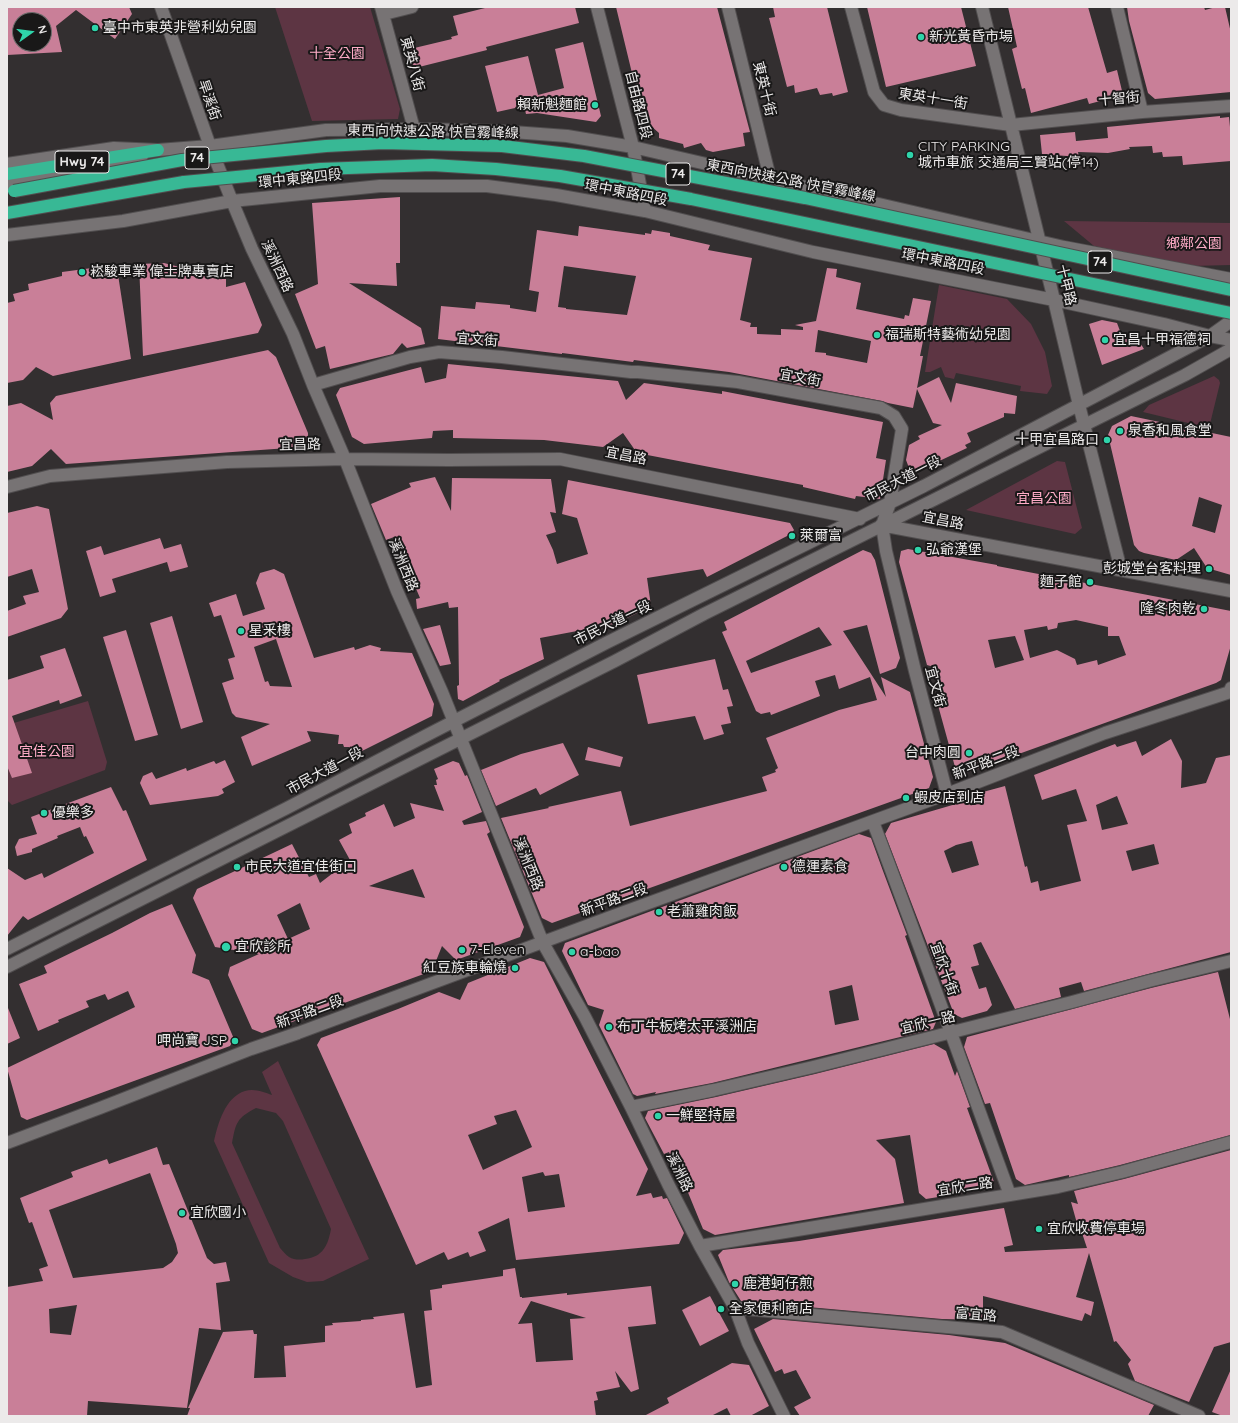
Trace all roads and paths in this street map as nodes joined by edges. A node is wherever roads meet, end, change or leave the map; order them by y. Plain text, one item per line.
1 (161, 7) edge
2 (412, 7) edge
3 (597, 7) edge
4 (728, 7) edge
5 (851, 7) edge
6 (982, 7) edge
7 (1117, 7) edge
8 (383, 10) edge
9 (1231, 106) edge
10 (1142, 112) junction
11 (1011, 125) junction
12 (414, 129) junction
13 (210, 146) junction
14 (634, 147) junction
15 (158, 150) junction
16 (7, 164) edge
17 (7, 174) edge
18 (770, 178) junction
19 (7, 184) edge
20 (7, 192) edge
21 (232, 201) junction
22 (646, 211) junction
23 (7, 213) edge
24 (7, 235) edge
25 (1040, 241) junction
26 (1231, 279) edge
27 (1231, 290) edge
28 (1054, 300) junction
29 (1231, 313) edge
30 (1231, 321) edge
31 (1210, 336) junction
32 (1231, 340) edge
33 (1231, 349) edge
34 (313, 385) junction
35 (1079, 405) junction
36 (1084, 425) junction
37 (345, 459) junction
38 (7, 487) edge
39 (890, 503) junction
40 (858, 518) junction
41 (882, 525) junction
42 (1121, 570) junction
43 (1231, 592) edge
44 (1231, 688) edge
45 (453, 721) junction
46 (460, 738) junction
47 (947, 794) junction
48 (873, 822) junction
49 (543, 943) junction
50 (7, 948) edge
51 (1231, 961) edge
52 (7, 967) edge
53 (951, 1034) junction
54 (631, 1107) junction
55 (1231, 1142) edge
56 (7, 1143) edge
57 (1010, 1195) junction
58 (700, 1246) junction
59 (735, 1308) junction
60 (784, 1416) edge
61 (1199, 1416) edge

1 - 13 street, 旱溪街
2 - 8 street
3 - 14 street, 自由路四段
4 - 18 street, 東英十街
5 - 11 street, 東英十一街
6 - 11 street, 十甲路
7 - 10 street
8 - 12 street, 東英八街
9 - 10 street, 十智街
10 - 11 street, 十智街
11 - 25 street, 十甲路
12 - 13 street
12 - 14 street
13 - 15 street
13 - 21 street, 旱溪街
14 - 18 street
14 - 22 street, 自由路四段
15 - 16 street
15 - 17 highway, Hwy 74
15 - 19 street
18 - 25 street
20 - 27 highway, 東西向快速公路 快官霧峰線 / 74, bridge
21 - 22 street, 環中東路四段
21 - 24 street, 環中東路四段
21 - 34 street, 溪洲西路
22 - 28 street, 環中東路四段
23 - 29 highway, 74, bridge
25 - 26 street
25 - 28 street, 十甲路
28 - 31 street, 環中東路四段
28 - 35 street, 十甲路
30 - 31 street, 市民大道一段
31 - 32 street, 環中東路四段
31 - 35 street, 市民大道一段
33 - 36 street
34 - 37 street, 溪洲西路
34 - 39 street, 宜文街
35 - 36 street, 十甲路
35 - 39 street, 市民大道一段
36 - 41 street
36 - 42 street, 十甲路
37 - 38 street, 宜昌路
37 - 40 street, 宜昌路
37 - 45 street, 溪洲西路
39 - 40 street, 市民大道一段
39 - 41 street, 宜文街
40 - 41 street, 宜昌路
40 - 45 street, 市民大道一段
41 - 42 street, 宜昌路
41 - 46 street
41 - 47 street, 宜文街
42 - 43 street, 宜昌路
44 - 47 street, 新平路二段
45 - 46 street, 溪洲西路
45 - 50 street, 市民大道一段
46 - 49 street, 溪洲西路
46 - 52 street
47 - 48 street, 新平路二段
48 - 49 street, 新平路二段
48 - 53 street, 宜欣十街
49 - 54 street, 溪洲路
49 - 56 street, 新平路二段
51 - 53 street, 宜欣一路
53 - 54 street, 宜欣一路
53 - 57 street, 宜欣十街
54 - 58 street, 溪洲路
55 - 57 street, 宜欣二路
57 - 58 street, 宜欣二路
58 - 59 street, 溪洲路
59 - 60 street, 溪洲路
59 - 61 street, 富宜路

